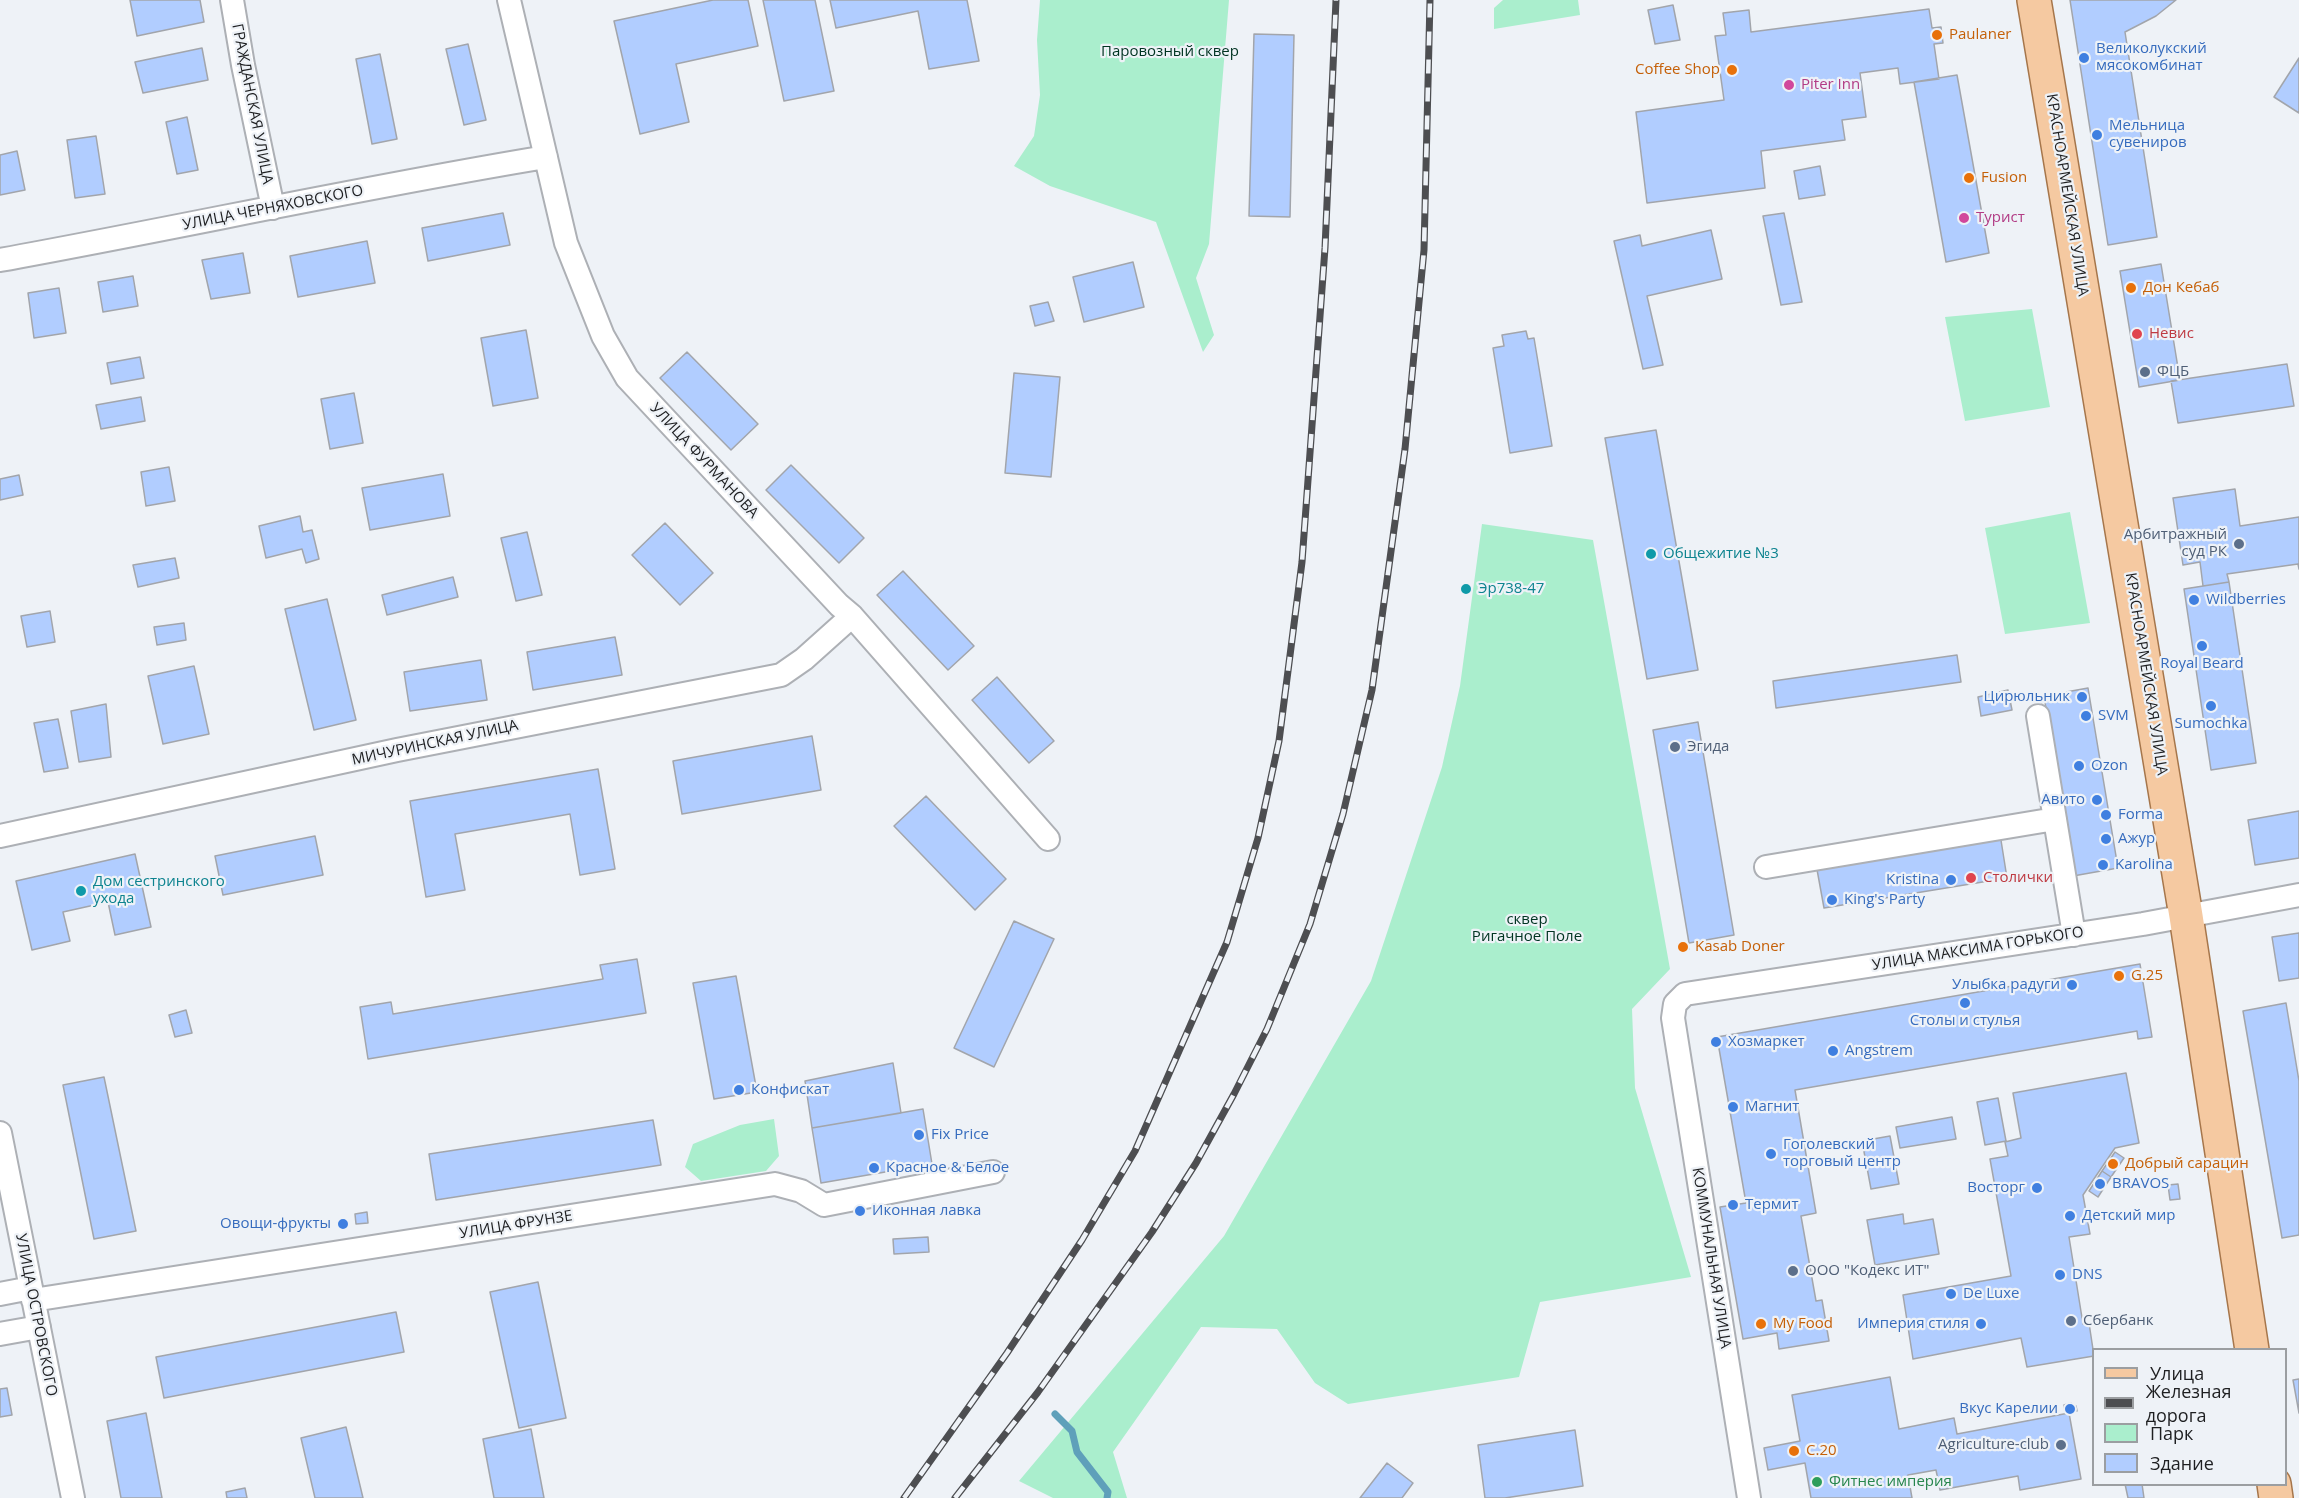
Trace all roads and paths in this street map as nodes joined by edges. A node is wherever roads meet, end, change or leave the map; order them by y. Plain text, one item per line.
1 (232, 0) edge
2 (509, 0) edge
3 (2034, 0) edge
4 (546, 157) junction
5 (273, 208) junction
6 (0, 260) edge
7 (852, 616) junction
8 (2038, 716) dead end
9 (2055, 819) junction
10 (0, 836) edge
11 (1048, 839) dead end
12 (1766, 867) dead end
13 (2299, 895) edge
14 (2186, 916) junction
15 (2074, 935) junction
16 (1673, 1018) joint
17 (0, 1133) edge
18 (993, 1172) dead end
19 (0, 1294) edge
20 (32, 1294) junction
21 (39, 1327) junction
22 (0, 1334) edge
23 (2252, 1348) edge
24 (73, 1498) edge
25 (1749, 1498) edge

1 - 5 street, ГРАЖДАНСКАЯ УЛИЦА
2 - 4 street, УЛИЦА ФУРМАНОВА
3 - 14 main road, КРАСНОАРМЕЙСКАЯ УЛИЦА
4 - 5 street, УЛИЦА ЧЕРНЯХОВСКОГО
4 - 7 street, УЛИЦА ФУРМАНОВА
5 - 6 street, УЛИЦА ЧЕРНЯХОВСКОГО
7 - 10 street, МИЧУРИНСКАЯ УЛИЦА
7 - 11 street, УЛИЦА ФУРМАНОВА
8 - 9 street
9 - 12 street
9 - 15 street
13 - 14 street, УЛИЦА МАКСИМА ГОРЬКОГО
14 - 15 street, УЛИЦА МАКСИМА ГОРЬКОГО
14 - 23 main road, КРАСНОАРМЕЙСКАЯ УЛИЦА
15 - 16 street, УЛИЦА МАКСИМА ГОРЬКОГО
16 - 25 street, КОММУНАЛЬНАЯ УЛИЦА
17 - 20 street, УЛИЦА ОСТРОВСКОГО
18 - 20 street, УЛИЦА ФРУНЗЕ
19 - 20 street, УЛИЦА ФРУНЗЕ
20 - 21 street, УЛИЦА ОСТРОВСКОГО
21 - 22 street
21 - 24 street, УЛИЦА ОСТРОВСКОГО

